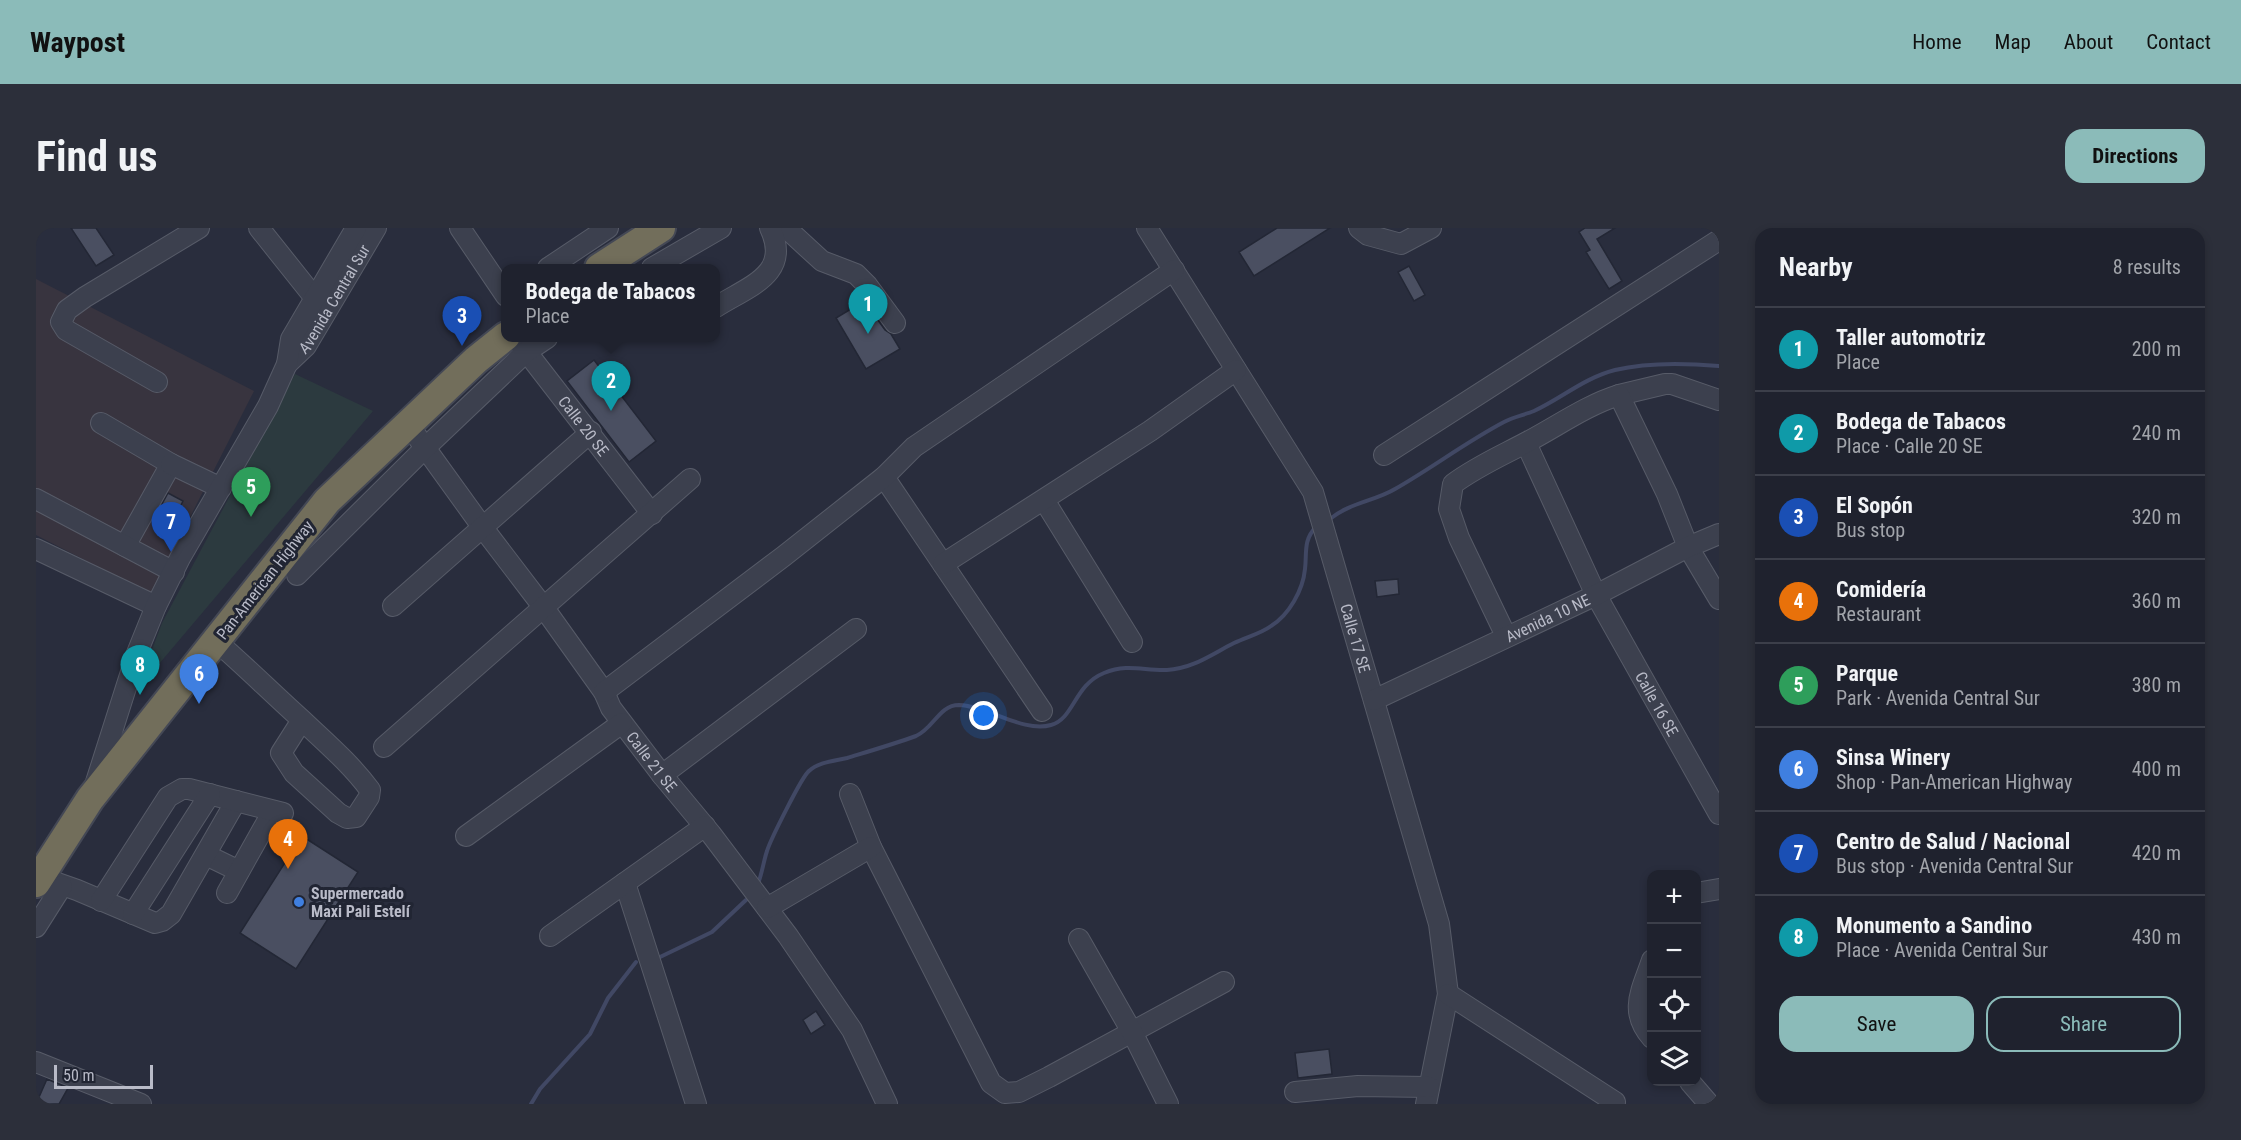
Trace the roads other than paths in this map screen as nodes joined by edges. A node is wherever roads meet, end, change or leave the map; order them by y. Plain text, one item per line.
1 (199, 228) edge
2 (259, 228) edge
3 (356, 228) edge
4 (376, 228) edge
5 (460, 228) edge
6 (608, 228) edge
7 (661, 228) edge
8 (721, 228) edge
9 (770, 228) edge
10 (786, 228) edge
11 (1148, 228) edge
12 (1359, 228) edge
13 (1431, 228) edge
14 (1719, 240) edge
15 (554, 264) edge
16 (605, 264) edge
17 (659, 264) edge
18 (1174, 270) junction
19 (501, 289) edge
20 (314, 297) junction
21 (720, 304) edge
22 (895, 323) dead end
23 (516, 342) edge
24 (287, 364) junction
25 (1236, 370) junction
26 (157, 382) dead end
27 (1620, 395) junction
28 (1719, 400) edge
29 (101, 423) dead end
30 (408, 424) junction
31 (591, 432) junction
32 (1526, 443) junction
33 (425, 448) junction
34 (1384, 455) dead end
35 (171, 464) junction
36 (884, 477) junction
37 (690, 479) dead end
38 (221, 488) junction
39 (36, 500) edge
40 (1044, 500) junction
41 (652, 514) junction
42 (483, 528) junction
43 (1719, 534) edge
44 (125, 546) junction
45 (1688, 547) junction
46 (36, 549) edge
47 (944, 564) junction
48 (174, 572) junction
49 (297, 575) dead end
50 (1596, 595) junction
51 (1719, 599) edge
52 (156, 606) junction
53 (393, 606) dead end
54 (544, 608) junction
55 (856, 629) dead end
56 (1506, 636) junction
57 (216, 641) junction
58 (1132, 642) dead end
59 (604, 692) junction
60 (1374, 700) junction
61 (1041, 711) dead end
62 (302, 720) junction
63 (622, 723) junction
64 (384, 747) dead end
65 (662, 775) junction
66 (210, 794) junction
67 (850, 794) dead end
68 (90, 799) junction
69 (236, 801) junction
70 (1719, 814) edge
71 (705, 826) junction
72 (466, 836) dead end
73 (871, 847) junction
74 (206, 855) junction
75 (239, 871) junction
76 (43, 877) edge
77 (625, 883) junction
78 (1719, 889) edge
79 (1701, 892) edge
80 (227, 893) dead end
81 (101, 901) junction
82 (767, 908) junction
83 (133, 914) junction
84 (36, 927) edge
85 (550, 936) dead end
86 (1079, 939) dead end
87 (1647, 976) edge
88 (1224, 982) dead end
89 (1448, 994) junction
90 (1132, 1032) junction
91 (1648, 1032) edge
92 (36, 1062) edge
93 (1694, 1086) edge
94 (1295, 1092) dead end
95 (1428, 1096) edge
96 (1615, 1102) dead end
97 (141, 1104) edge
98 (696, 1104) edge
99 (887, 1104) edge
100 (1168, 1104) edge
101 (1710, 1104) edge

1 - 26 street
2 - 20 street
3 - 20 street, Avenida Central Sur
4 - 24 street, Avenida Central Sur
5 - 19 street
6 - 15 street
7 - 16 highway
8 - 17 street
9 - 21 street
10 - 22 street
11 - 18 street, Calle 17 SE
12 - 13 street
14 - 34 street
18 - 25 street, Calle 17 SE
18 - 36 street
20 - 24 street, Avenida Central Sur
23 - 30 highway, Pan-American Highway
23 - 31 street, Calle 20 SE
23 - 33 street
24 - 38 street, Avenida Central Sur
25 - 40 street
25 - 60 street, Calle 17 SE
27 - 28 street
27 - 32 street
27 - 45 street
29 - 35 street
30 - 33 street, Calle 21 SE
30 - 57 highway, Pan-American Highway
31 - 41 street, Calle 20 SE
31 - 42 street
32 - 50 street, Calle 16 SE
32 - 56 street
33 - 42 street, Calle 21 SE
33 - 49 street
35 - 38 street
35 - 44 street
36 - 47 street
36 - 59 street
37 - 41 street
38 - 48 street, Avenida Central Sur
39 - 44 street
40 - 47 street
40 - 58 street
41 - 54 street
42 - 53 street
42 - 54 street, Calle 21 SE
43 - 45 street, Avenida 10 NE
44 - 48 street
45 - 50 street, Avenida 10 NE
45 - 51 street
46 - 52 street
47 - 61 street
48 - 52 street, Avenida Central Sur
50 - 56 street, Avenida 10 NE
50 - 70 street, Calle 16 SE
52 - 68 street, Avenida Central Sur
54 - 59 street, Calle 21 SE
54 - 64 street
55 - 65 street
56 - 60 street, Avenida 10 NE
57 - 62 street
57 - 68 highway, Pan-American Highway
59 - 63 street, Calle 21 SE
60 - 89 street, Calle 17 SE
62 - 62 street
63 - 65 street, Calle 21 SE
63 - 72 street
65 - 71 street, Calle 21 SE
66 - 69 street
66 - 81 street
66 - 83 street
67 - 73 street
68 - 76 highway, Pan-American Highway
69 - 74 street
69 - 75 street
71 - 77 street
71 - 82 street, Calle 21 SE
73 - 82 street
73 - 90 street
74 - 75 street
74 - 83 street
75 - 80 street
76 - 81 street
76 - 84 street
77 - 85 street
77 - 98 street
78 - 79 street
81 - 83 street
82 - 99 street, Calle 21 SE
86 - 90 street
87 - 91 street
88 - 90 street
89 - 95 street, Calle 17 SE
89 - 96 street
90 - 100 street
92 - 97 street
93 - 101 street
94 - 95 street

